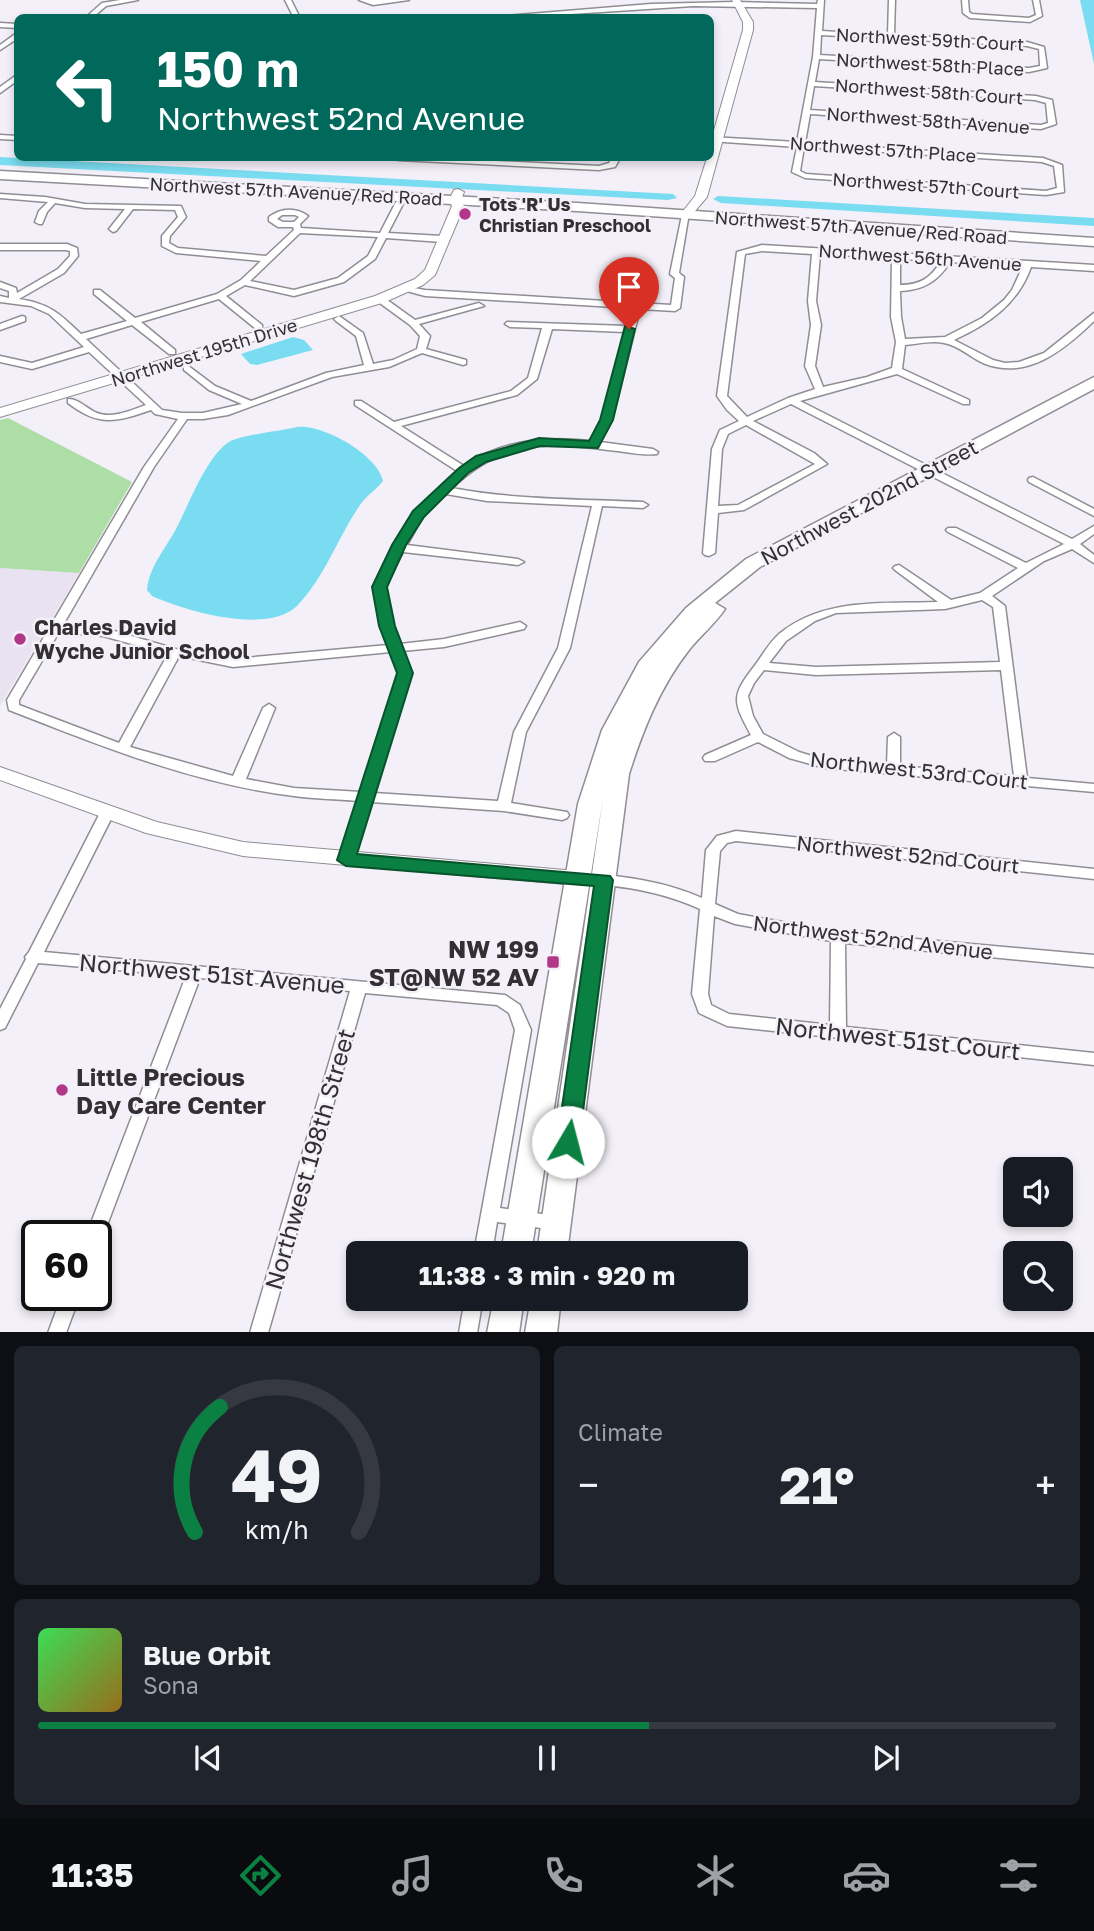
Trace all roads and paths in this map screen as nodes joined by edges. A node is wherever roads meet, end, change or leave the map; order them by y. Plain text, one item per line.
1 (135, 0) edge
2 (362, 0) edge
3 (406, 0) edge
4 (892, 0) edge
5 (965, 0) edge
6 (1036, 0) edge
7 (731, 1) edge
8 (655, 2) edge
9 (820, 3) edge
10 (93, 14) edge
11 (525, 14) edge
12 (817, 33) junction
13 (891, 36) junction
14 (14, 37) edge
15 (0, 48) edge
16 (816, 57) junction
17 (1044, 68) joint
18 (14, 79) edge
19 (811, 84) junction
20 (0, 91) edge
21 (806, 113) junction
22 (1050, 126) joint
23 (714, 133) edge
24 (714, 135) edge
25 (714, 138) edge
26 (800, 143) junction
27 (468, 161) edge
28 (613, 161) edge
29 (701, 161) edge
30 (706, 161) edge
31 (0, 167) edge
32 (0, 175) edge
33 (1058, 192) joint
34 (0, 196) edge
35 (456, 196) junction
36 (53, 201) junction
37 (400, 202) dead end
38 (131, 208) junction
39 (690, 210) junction
40 (39, 222) dead end
41 (113, 229) dead end
42 (1094, 232) edge
43 (384, 236) junction
44 (437, 238) junction
45 (1094, 242) edge
46 (0, 247) edge
47 (816, 251) junction
48 (896, 256) junction
49 (269, 259) junction
50 (947, 259) junction
51 (1028, 264) junction
52 (1094, 268) edge
53 (244, 282) junction
54 (0, 285) edge
55 (406, 288) junction
56 (897, 288) junction
57 (97, 292) dead end
58 (220, 296) junction
59 (0, 299) edge
60 (13, 299) junction
61 (380, 299) junction
62 (480, 306) dead end
63 (636, 309) dead end
64 (1094, 316) edge
65 (22, 319) dead end
66 (339, 319) dead end
67 (133, 322) junction
68 (413, 323) junction
69 (510, 324) dead end
70 (548, 325) junction
71 (0, 327) edge
72 (259, 327) dead end
73 (629, 329) junction
74 (81, 337) junction
75 (946, 340) junction
76 (901, 342) junction
77 (92, 348) junction
78 (421, 349) junction
79 (172, 352) dead end
80 (0, 359) edge
81 (463, 362) dead end
82 (187, 368) dead end
83 (369, 368) junction
84 (897, 370) junction
85 (122, 376) junction
86 (1094, 382) edge
87 (820, 390) junction
88 (1094, 394) edge
89 (791, 400) junction
90 (72, 401) dead end
91 (966, 402) dead end
92 (358, 403) dead end
93 (250, 404) junction
94 (153, 406) junction
95 (0, 413) edge
96 (184, 417) junction
97 (746, 421) junction
98 (393, 425) junction
99 (593, 445) junction
100 (653, 452) dead end
101 (464, 471) junction
102 (933, 473) junction
103 (1033, 480) dead end
104 (444, 490) junction
105 (598, 502) junction
106 (643, 505) dead end
107 (714, 510) junction
108 (1094, 513) edge
109 (1094, 529) edge
110 (952, 530) dead end
111 (1073, 544) junction
112 (400, 548) junction
113 (709, 553) dead end
114 (1094, 560) edge
115 (517, 562) dead end
116 (899, 568) dead end
117 (1026, 568) junction
118 (984, 596) junction
119 (949, 604) junction
120 (520, 626) dead end
121 (57, 628) junction
122 (395, 645) junction
123 (176, 652) junction
124 (763, 666) junction
125 (1006, 666) junction
126 (269, 708) dead end
127 (758, 737) junction
128 (894, 737) dead end
129 (122, 749) junction
130 (710, 758) dead end
131 (894, 770) junction
132 (0, 773) edge
133 (238, 781) junction
134 (1021, 782) junction
135 (1094, 788) edge
136 (368, 796) junction
137 (504, 806) junction
138 (107, 813) junction
139 (562, 815) dead end
140 (722, 839) joint
141 (346, 860) junction
142 (1094, 874) edge
143 (591, 879) junction
144 (709, 909) junction
145 (838, 937) junction
146 (32, 957) junction
147 (1094, 961) edge
148 (195, 972) junction
149 (359, 986) junction
150 (515, 1009) joint
151 (704, 1009) joint
152 (0, 1024) edge
153 (838, 1031) junction
154 (1094, 1059) edge
155 (490, 1213) junction
156 (522, 1218) junction
157 (100, 1220) edge
158 (556, 1223) junction
159 (485, 1241) edge
160 (518, 1241) edge
161 (554, 1241) edge
162 (65, 1311) edge
163 (472, 1311) edge
164 (507, 1311) edge
165 (544, 1311) edge
166 (57, 1332) edge
167 (259, 1332) edge
168 (468, 1332) edge
169 (503, 1332) edge
170 (541, 1332) edge

1 - 10 street
2 - 3 street
4 - 13 street
5 - 6 street
7 - 8 street
7 - 9 street
7 - 23 street
7 - 24 street
8 - 11 street
9 - 12 street
12 - 13 street, Northwest 59th Court
12 - 16 street
13 - 17 street, Northwest 59th Court
14 - 15 street
16 - 17 street, Northwest 58th Place
16 - 19 street
18 - 20 street
19 - 21 street
19 - 22 street, Northwest 58th Court
21 - 22 street, Northwest 58th Avenue
21 - 26 street
25 - 26 street, Northwest 57th Place
26 - 33 street, Northwest 57th Place
26 - 33 street, Northwest 57th Court
27 - 28 street
29 - 39 street
30 - 39 street
31 - 35 main road, Northwest 57th Avenue/Red Road
32 - 35 main road, Northwest 57th Avenue/Red Road
34 - 36 street
35 - 39 main road, Northwest 57th Avenue/Red Road
35 - 44 street, Northwest 195th Drive
36 - 38 street
36 - 40 street
37 - 43 street
38 - 41 street
38 - 49 street
39 - 42 main road, Northwest 57th Avenue/Red Road
39 - 45 main road, Northwest 57th Avenue/Red Road
39 - 55 street
43 - 44 street
43 - 49 street
43 - 53 street
44 - 55 street, Northwest 195th Drive
46 - 60 street
47 - 48 street, Northwest 56th Avenue
47 - 87 street
47 - 97 street, Northwest 56th Avenue
48 - 50 street, Northwest 56th Avenue
48 - 56 street
49 - 53 street
50 - 51 street, Northwest 56th Avenue
50 - 56 street
51 - 52 street, Northwest 56th Avenue
51 - 75 street
53 - 58 street
54 - 60 street
55 - 61 street, Northwest 195th Drive
56 - 76 street
57 - 67 street
58 - 67 street
58 - 72 street
59 - 60 street
60 - 74 street
61 - 68 street
61 - 85 street, Northwest 195th Drive
62 - 68 street
63 - 73 street
64 - 75 street
65 - 71 street
66 - 83 street
67 - 74 street
67 - 79 street
68 - 78 street
69 - 70 street
70 - 73 street
70 - 98 street
73 - 99 street
74 - 77 street
75 - 76 street
76 - 84 street
77 - 80 street
77 - 85 street
78 - 81 street
78 - 83 street
82 - 93 street
83 - 93 street
84 - 87 street
84 - 91 street
85 - 94 street
85 - 95 street, Northwest 195th Drive
86 - 102 main road, Northwest 202nd Street
87 - 89 street
88 - 102 main road, Northwest 202nd Street
89 - 97 street
89 - 102 street
90 - 94 street
92 - 98 street
93 - 96 street
94 - 96 street
96 - 121 street
97 - 107 street
97 - 107 street
98 - 101 street
99 - 100 street
99 - 101 street
101 - 104 street
102 - 111 street
102 - 143 main road, Northwest 202nd Street
103 - 108 street
104 - 105 street
104 - 112 street
105 - 106 street
105 - 137 street
107 - 113 street
109 - 111 street
110 - 117 street
111 - 114 street
111 - 117 street
112 - 115 street
112 - 122 street
116 - 119 street
117 - 118 street
118 - 119 street
118 - 125 street
119 - 124 street
120 - 122 street
121 - 123 street
121 - 129 street
122 - 123 street
122 - 136 street
123 - 129 street
124 - 125 street
124 - 127 street
125 - 134 street
126 - 133 street
127 - 130 street
127 - 131 street, Northwest 53rd Court
128 - 131 street
129 - 133 street
131 - 134 street, Northwest 53rd Court
132 - 138 street, Northwest 52nd Avenue
133 - 136 street
134 - 135 street, Northwest 53rd Court
136 - 137 street
136 - 141 street
137 - 139 street
138 - 141 street, Northwest 52nd Avenue
138 - 146 street
140 - 142 street, Northwest 52nd Court
140 - 144 street
141 - 143 street, Northwest 52nd Avenue
143 - 144 street, Northwest 52nd Avenue
143 - 156 main road
143 - 158 main road
144 - 145 street, Northwest 52nd Avenue
144 - 151 street
145 - 147 street, Northwest 52nd Avenue
145 - 153 street
146 - 148 street, Northwest 51st Avenue
146 - 152 street
148 - 149 street, Northwest 51st Avenue
148 - 157 street
149 - 150 street, Northwest 51st Avenue
149 - 167 street, Northwest 198th Street
150 - 155 street
151 - 153 street, Northwest 51st Court
153 - 154 street, Northwest 51st Court
155 - 156 street
155 - 159 street
156 - 158 street
156 - 160 main road
158 - 161 main road
162 - 166 street
163 - 168 street
164 - 169 main road
165 - 170 main road

